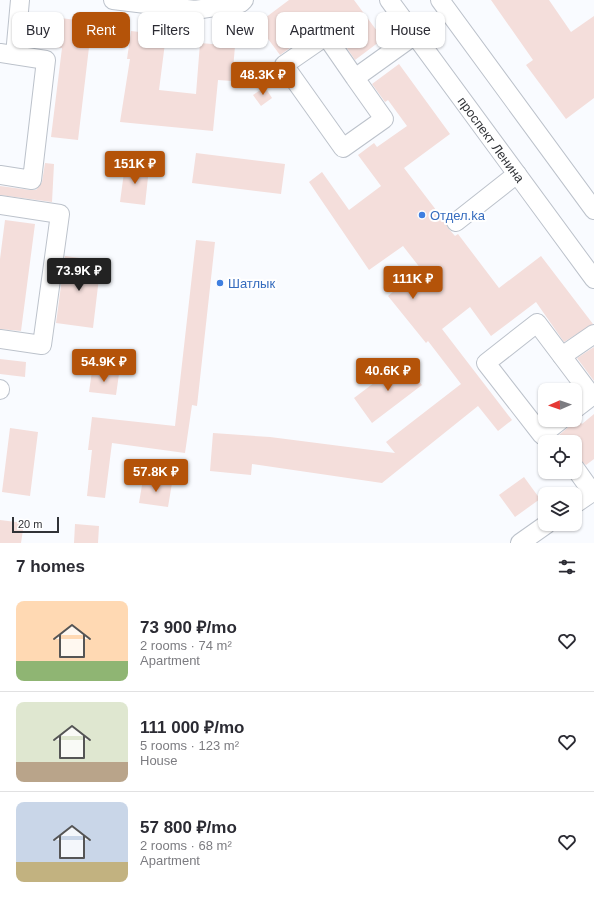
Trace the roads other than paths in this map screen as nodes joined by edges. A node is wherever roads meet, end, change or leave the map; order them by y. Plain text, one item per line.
1 (20, 0) edge
2 (113, 0) edge
3 (244, 0) edge
4 (389, 0) edge
5 (440, 0) edge
6 (202, 5) edge
7 (398, 12) edge
8 (397, 48) edge
9 (425, 48) edge
10 (7, 54) edge
11 (356, 78) junction
12 (517, 174) junction
13 (0, 175) edge
14 (0, 205) edge
15 (594, 210) edge
16 (456, 222) dead end
17 (594, 279) edge
18 (594, 334) edge
19 (0, 339) edge
20 (562, 356) junction
21 (582, 404) edge
22 (555, 431) edge
23 (582, 477) edge
24 (593, 491) edge
25 (582, 499) edge
26 (538, 530) edge
27 (520, 543) edge

1 - 10 street
2 - 6 street
3 - 6 street
4 - 7 street, проспект Ленина
5 - 15 street
8 - 11 street
9 - 12 street, проспект Ленина
10 - 13 street
11 - 11 street
12 - 16 street
12 - 17 street, проспект Ленина
14 - 19 street
18 - 20 street
20 - 21 street
20 - 22 street
23 - 24 street
24 - 25 street
26 - 27 street

